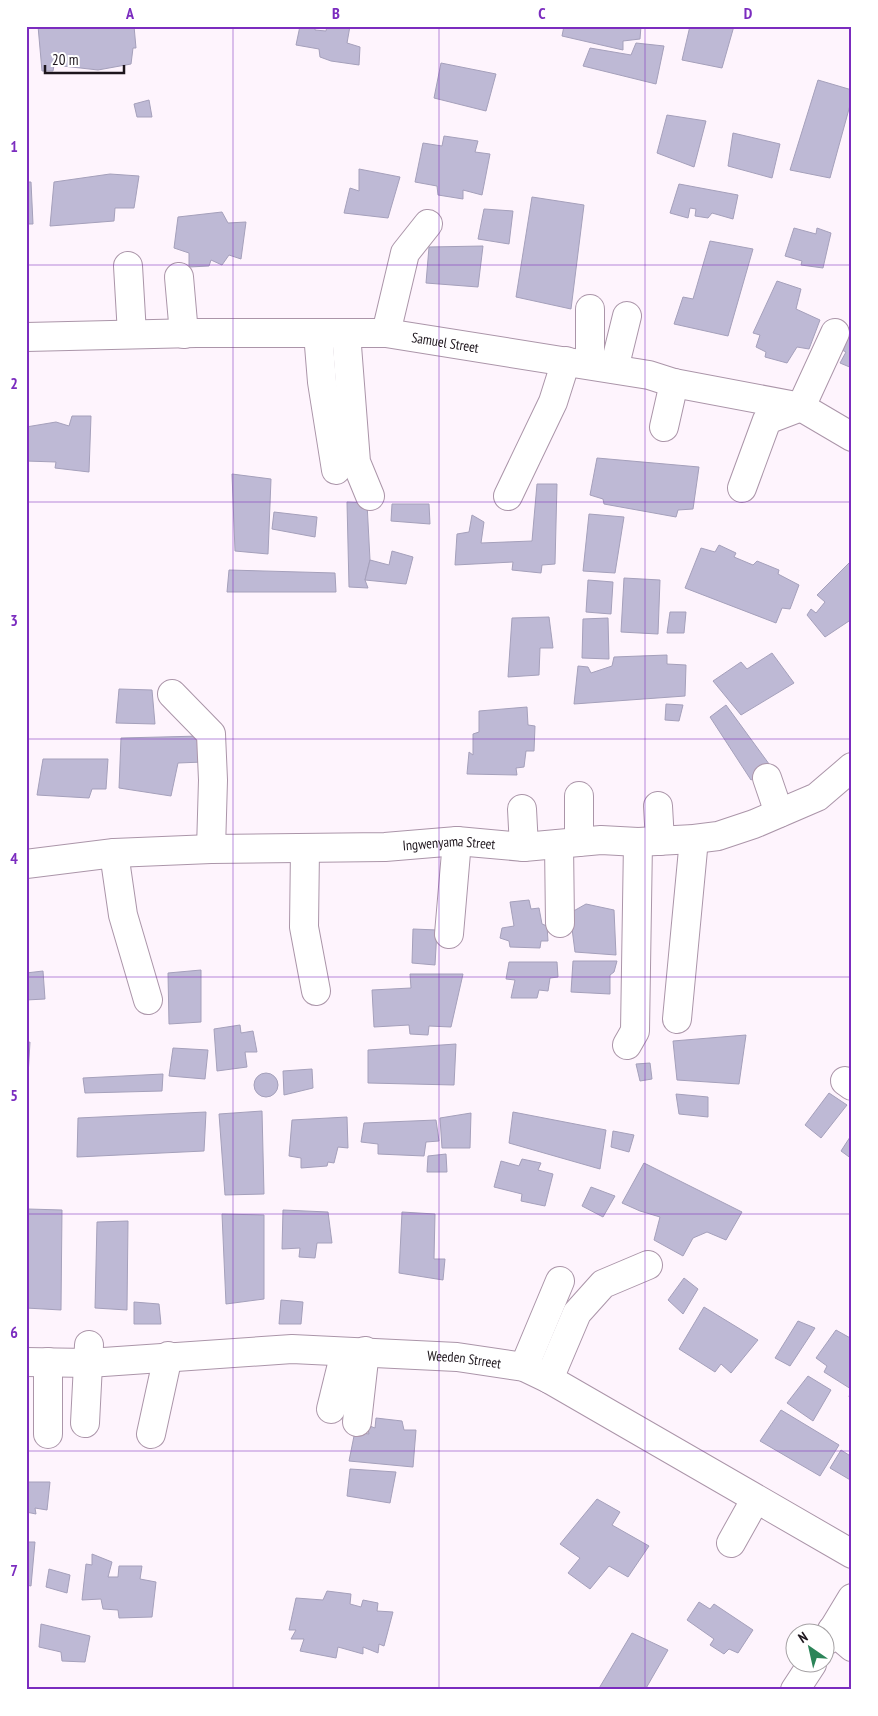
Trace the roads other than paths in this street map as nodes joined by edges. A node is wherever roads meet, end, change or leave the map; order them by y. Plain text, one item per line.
1 (428, 224) dead end
2 (128, 266) dead end
3 (179, 277) dead end
4 (590, 309) dead end
5 (627, 316) dead end
6 (28, 331) edge
7 (318, 333) junction
8 (346, 333) junction
9 (386, 333) junction
10 (132, 334) junction
11 (184, 334) junction
12 (835, 334) dead end
13 (590, 365) junction
14 (674, 383) junction
15 (801, 407) junction
16 (664, 427) dead end
17 (852, 437) edge
18 (336, 470) dead end
19 (742, 488) dead end
20 (370, 496) dead end
21 (508, 496) dead end
22 (172, 694) dead end
23 (849, 776) edge
24 (767, 778) dead end
25 (579, 796) dead end
26 (658, 806) dead end
27 (522, 809) dead end
28 (779, 813) junction
29 (694, 839) junction
30 (458, 841) junction
31 (649, 841) junction
32 (569, 843) junction
33 (524, 847) junction
34 (211, 849) junction
35 (306, 849) junction
36 (114, 853) junction
37 (26, 864) edge
38 (560, 923) dead end
39 (449, 934) dead end
40 (316, 991) dead end
41 (148, 1000) dead end
42 (677, 1019) dead end
43 (627, 1046) dead end
44 (648, 1266) dead end
45 (560, 1281) dead end
46 (182, 1350) junction
47 (355, 1352) junction
48 (89, 1353) junction
49 (37, 1362) edge
50 (524, 1367) junction
51 (549, 1378) junction
52 (331, 1409) dead end
53 (357, 1422) dead end
54 (85, 1423) dead end
55 (48, 1434) dead end
56 (150, 1434) dead end
57 (755, 1500) junction
58 (731, 1543) dead end
59 (852, 1554) edge
60 (852, 1598) edge
61 (836, 1640) edge
62 (805, 1674) edge
63 (795, 1690) edge

1 - 9 street
2 - 10 street
3 - 11 street
4 - 13 street
5 - 13 street
6 - 10 street, Samuel Street
7 - 8 street, Samuel Street
7 - 11 street, Samuel Street
7 - 18 street
8 - 9 street, Samuel Street
8 - 20 street
9 - 13 street, Samuel Street
10 - 11 street, Samuel Street
12 - 15 street
13 - 14 street, Samuel Street
13 - 21 street
14 - 15 street, Samuel Street
14 - 16 street
15 - 17 street, Samuel Street
15 - 19 street
22 - 34 street
23 - 28 street, Ingwenyama Street
24 - 28 street
25 - 32 street
26 - 31 street
27 - 33 street
28 - 29 street, Ingwenyama Street
29 - 31 street, Ingwenyama Street
29 - 42 street
30 - 33 street, Ingwenyama Street
30 - 35 street, Ingwenyama Street
30 - 39 street
31 - 32 street, Ingwenyama Street
31 - 43 street
32 - 33 street, Ingwenyama Street
32 - 38 street
34 - 35 street, Ingwenyama Street
34 - 36 street, Ingwenyama Street
35 - 40 street
36 - 37 street, Ingwenyama Street
36 - 41 street
44 - 51 street
45 - 50 street
46 - 47 street, Weeden Strreet
46 - 48 street, Weeden Strreet
46 - 56 street
47 - 50 street, Weeden Strreet
47 - 52 street
47 - 53 street
48 - 49 street, Weeden Strreet
48 - 54 street
49 - 55 street
50 - 51 street, Weeden Strreet
51 - 57 street, Weeden Strreet
57 - 58 street
57 - 59 street, Weeden Strreet
60 - 61 street
62 - 63 street

